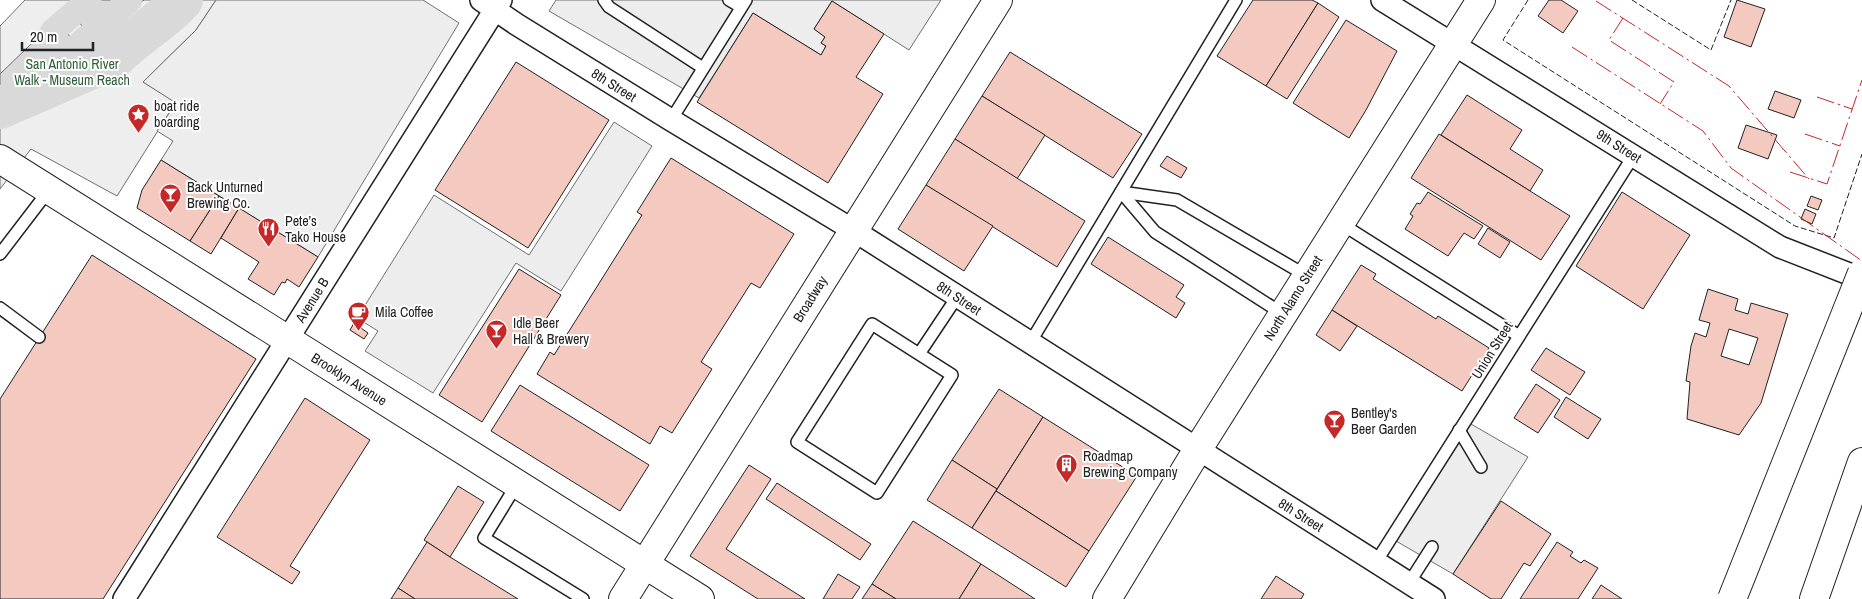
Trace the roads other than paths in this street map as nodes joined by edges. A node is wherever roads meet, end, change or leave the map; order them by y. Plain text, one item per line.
1 (604, 0) edge
2 (729, 0) edge
3 (998, 0) edge
4 (1236, 0) edge
5 (1382, 0) edge
6 (1481, 0) edge
7 (492, 3) edge
8 (743, 4) edge
9 (1453, 44) junction
10 (703, 68) junction
11 (671, 120) junction
12 (1634, 155) junction
13 (8, 164) edge
14 (49, 190) junction
15 (1121, 192) junction
16 (1340, 223) junction
17 (853, 230) junction
18 (0, 254) edge
19 (1862, 273) edge
20 (1307, 276) junction
21 (1862, 279) edge
22 (958, 297) junction
23 (0, 308) edge
24 (1283, 314) junction
25 (1519, 336) junction
26 (39, 337) dead end
27 (287, 339) junction
28 (1030, 343) junction
29 (919, 354) junction
30 (1459, 430) junction
31 (1198, 449) junction
32 (1862, 462) edge
33 (1481, 468) dead end
34 (517, 484) junction
35 (1432, 547) dead end
36 (1376, 562) junction
37 (645, 564) junction
38 (1409, 583) junction
39 (124, 599) edge
40 (583, 599) edge
41 (623, 599) edge
42 (700, 599) edge
43 (1108, 599) edge
44 (1434, 599) edge
45 (1732, 599) edge
46 (1814, 599) edge

1 - 10 lane
2 - 8 lane
3 - 17 main road, Broadway
4 - 15 lane
5 - 9 street, 9th Street
6 - 9 main road, North Alamo Street
7 - 11 street, 8th Street
7 - 27 street, Avenue B
8 - 10 lane
9 - 12 street, 9th Street
9 - 16 main road, North Alamo Street
10 - 11 lane
11 - 17 street, 8th Street
12 - 21 street, 9th Street
12 - 25 lane, Union Street
13 - 14 main road, Brooklyn Avenue
14 - 18 lane
14 - 27 main road, Brooklyn Avenue
15 - 20 lane
15 - 24 lane
15 - 28 lane
16 - 20 main road, North Alamo Street
16 - 25 lane
17 - 22 street, 8th Street
17 - 37 main road, Broadway
19 - 45 main road, bridge
20 - 24 main road, North Alamo Street
22 - 28 street, 8th Street
22 - 29 lane
23 - 26 lane
24 - 31 main road, North Alamo Street
25 - 30 lane, Union Street
27 - 34 main road, Brooklyn Avenue
27 - 39 street, Avenue B
28 - 31 street, 8th Street
29 - 29 lane
30 - 33 lane
30 - 36 lane, Union Street
31 - 36 street, 8th Street
31 - 43 main road, North Alamo Street
32 - 46 main road
34 - 37 main road, Brooklyn Avenue
34 - 40 lane
35 - 38 lane
36 - 38 street, 8th Street
37 - 41 main road, Broadway
37 - 42 main road, Brooklyn Avenue
38 - 44 street, 8th Street

